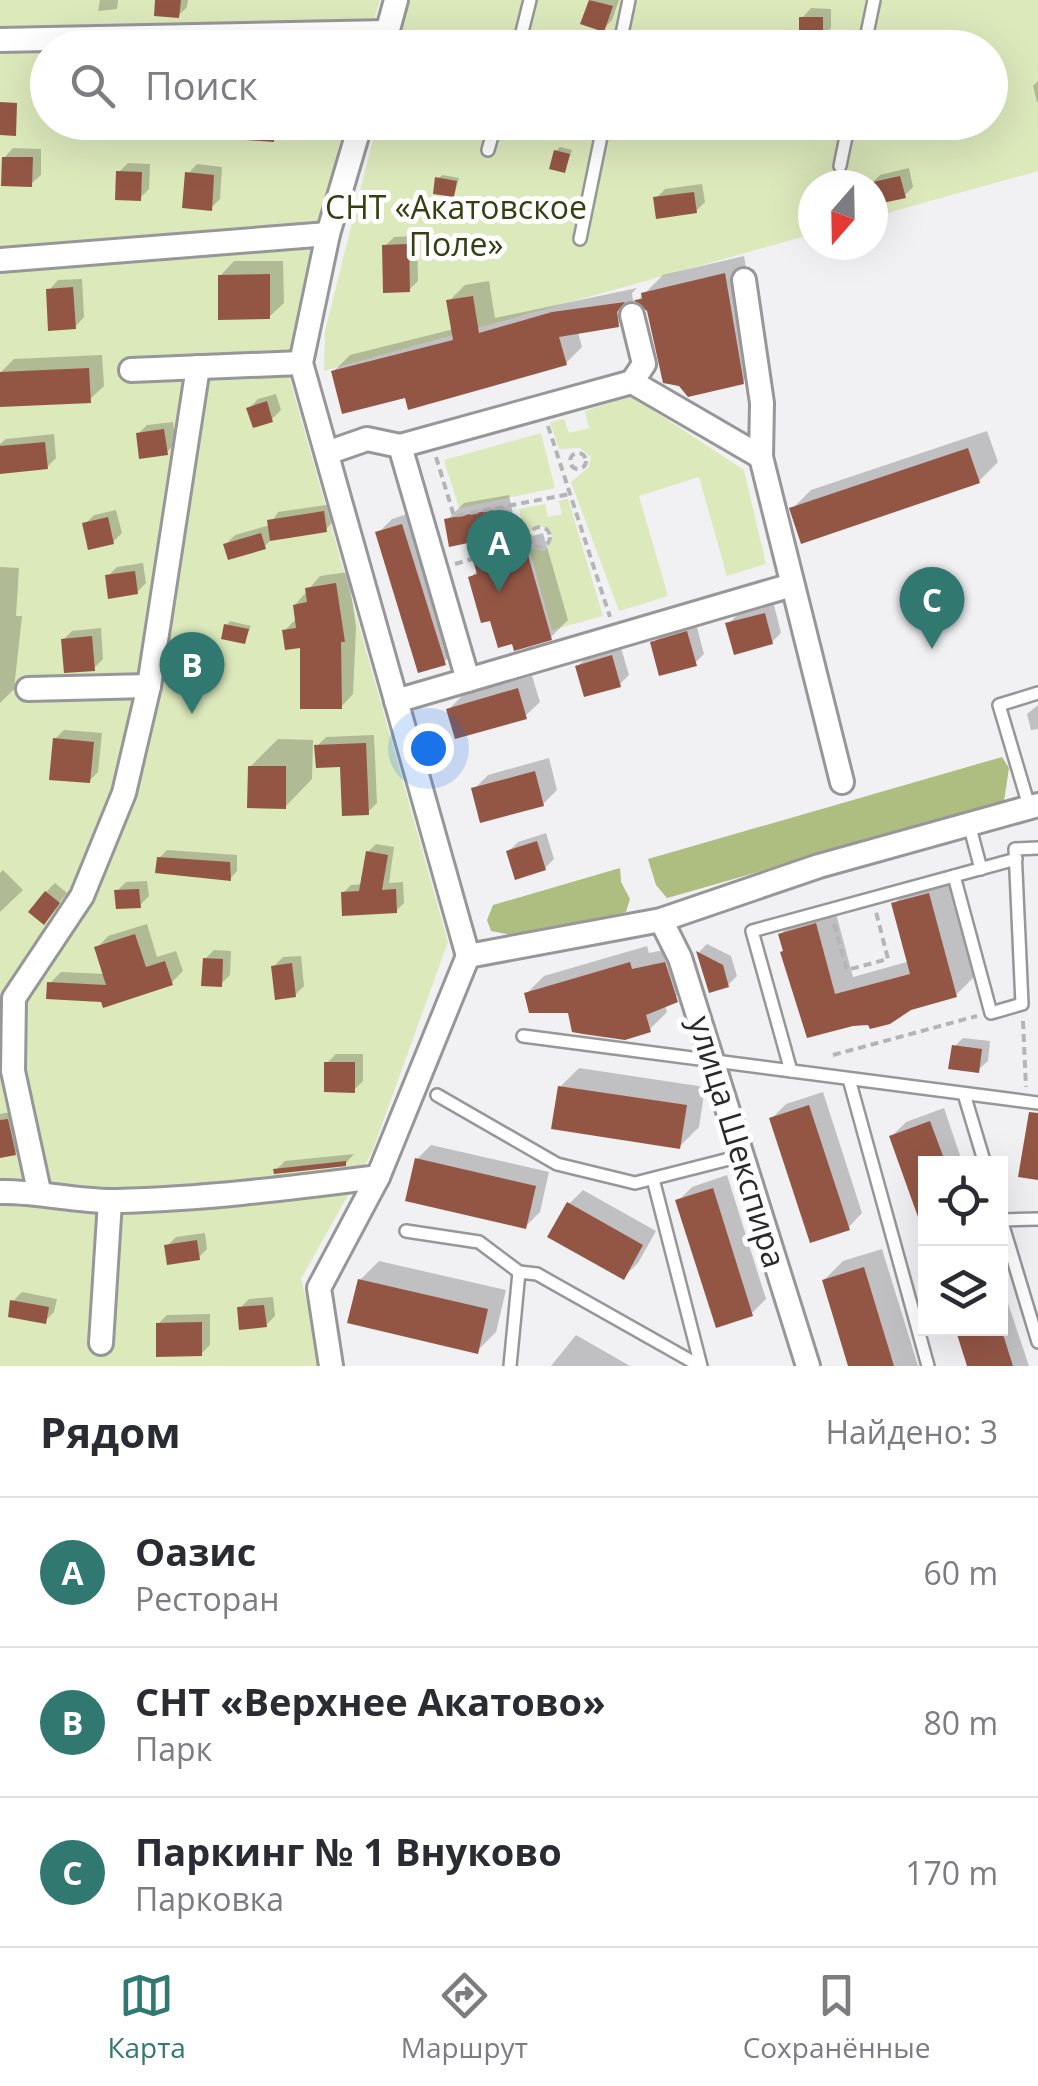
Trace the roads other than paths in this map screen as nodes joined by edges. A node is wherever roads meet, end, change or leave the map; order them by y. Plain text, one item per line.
1 (396, 0) edge
2 (530, 0) edge
3 (629, 0) edge
4 (874, 0) edge
5 (388, 30) edge
6 (522, 30) edge
7 (623, 30) edge
8 (868, 30) edge
9 (0, 40) edge
10 (30, 40) edge
11 (356, 140) edge
12 (491, 140) edge
13 (600, 140) edge
14 (845, 140) edge
15 (488, 150) dead end
16 (840, 166) dead end
17 (328, 234) junction
18 (580, 239) dead end
19 (0, 260) edge
20 (744, 280) dead end
21 (632, 314) dead end
22 (301, 363) junction
23 (198, 366) junction
24 (131, 370) dead end
25 (632, 382) junction
26 (400, 446) junction
27 (327, 453) junction
28 (761, 458) junction
29 (792, 585) junction
30 (468, 680) junction
31 (149, 686) junction
32 (28, 689) dead end
33 (1038, 694) edge
34 (396, 701) junction
35 (842, 782) dead end
36 (1033, 806) edge
37 (969, 823) junction
38 (1038, 848) edge
39 (1016, 859) junction
40 (981, 868) junction
41 (954, 876) junction
42 (662, 920) junction
43 (468, 956) junction
44 (523, 1036) dead end
45 (710, 1060) junction
46 (791, 1071) junction
47 (850, 1079) junction
48 (964, 1094) junction
49 (437, 1095) dead end
50 (1032, 1102) edge
51 (740, 1156) junction
52 (983, 1156) edge
53 (378, 1177) junction
54 (653, 1179) junction
55 (39, 1191) junction
56 (0, 1192) edge
57 (110, 1201) junction
58 (1008, 1218) edge
59 (1038, 1218) edge
60 (406, 1232) dead end
61 (1008, 1241) edge
62 (519, 1272) junction
63 (1038, 1339) edge
64 (100, 1342) dead end
65 (331, 1366) edge
66 (510, 1366) edge
67 (701, 1366) edge
68 (808, 1366) edge
69 (928, 1366) edge

1 - 5 street
2 - 6 lane
3 - 7 lane
4 - 8 lane
9 - 10 street
11 - 17 street
12 - 15 lane
13 - 18 lane
14 - 16 lane
17 - 19 street
17 - 22 street
20 - 28 street
21 - 25 street
22 - 23 street
22 - 27 street
23 - 24 street
23 - 31 street
25 - 26 street
25 - 28 street
26 - 27 street
26 - 30 street
27 - 34 street
28 - 29 street
29 - 30 street
29 - 35 street
30 - 34 street
31 - 32 street
31 - 55 street
33 - 36 lane
34 - 43 street
36 - 37 street
37 - 40 lane
37 - 42 street
38 - 39 lane
39 - 40 lane
39 - 41 lane
40 - 41 lane
41 - 46 lane
42 - 43 street
42 - 45 street, улица Шекспира
43 - 53 street
44 - 45 lane
45 - 46 lane
45 - 51 street, улица Шекспира
46 - 47 lane
47 - 48 lane
47 - 69 lane
48 - 50 lane
48 - 52 lane
49 - 54 lane
51 - 54 lane
51 - 68 street, улица Шекспира
53 - 57 street
53 - 65 street
54 - 67 lane
55 - 56 street
55 - 57 street
57 - 64 street
58 - 59 lane
60 - 62 lane
61 - 63 lane
62 - 66 lane
62 - 67 lane

